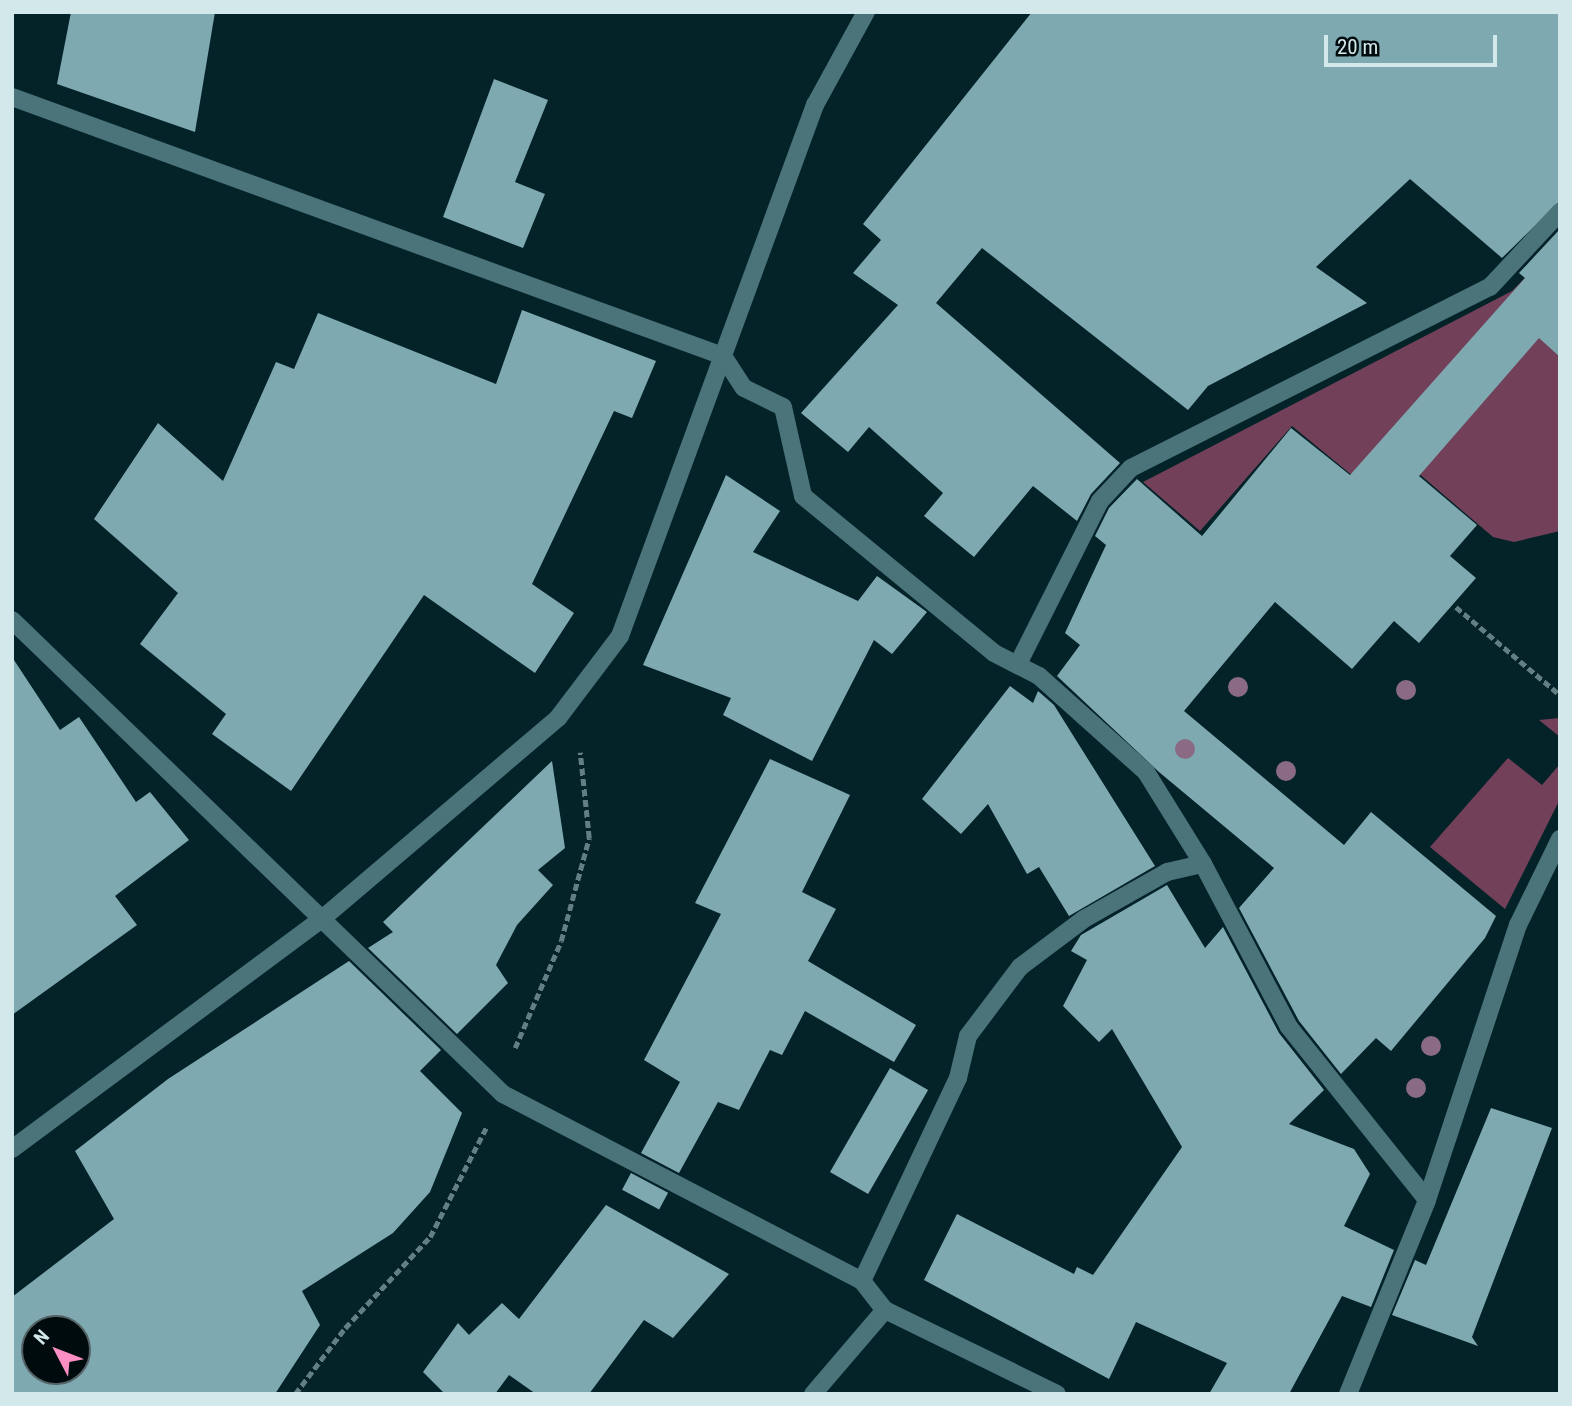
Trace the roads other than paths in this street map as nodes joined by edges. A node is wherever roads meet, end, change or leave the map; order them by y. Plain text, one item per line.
1 (866, 12) edge
2 (12, 97) edge
3 (1560, 213) edge
4 (723, 356) junction
5 (12, 620) edge
6 (1018, 664) junction
7 (1560, 839) edge
8 (1203, 864) junction
9 (323, 918) junction
10 (12, 1149) edge
11 (1427, 1200) junction
12 (862, 1281) junction
13 (885, 1310) junction
14 (813, 1394) edge
15 (1057, 1394) edge
16 (1348, 1394) edge

1 - 4 street
2 - 4 street
3 - 6 street
4 - 6 street
4 - 9 street
5 - 9 street
6 - 8 street
7 - 11 street
8 - 11 street
8 - 12 street
9 - 10 street
9 - 12 street
11 - 16 street
12 - 13 street
13 - 14 street
13 - 15 street

